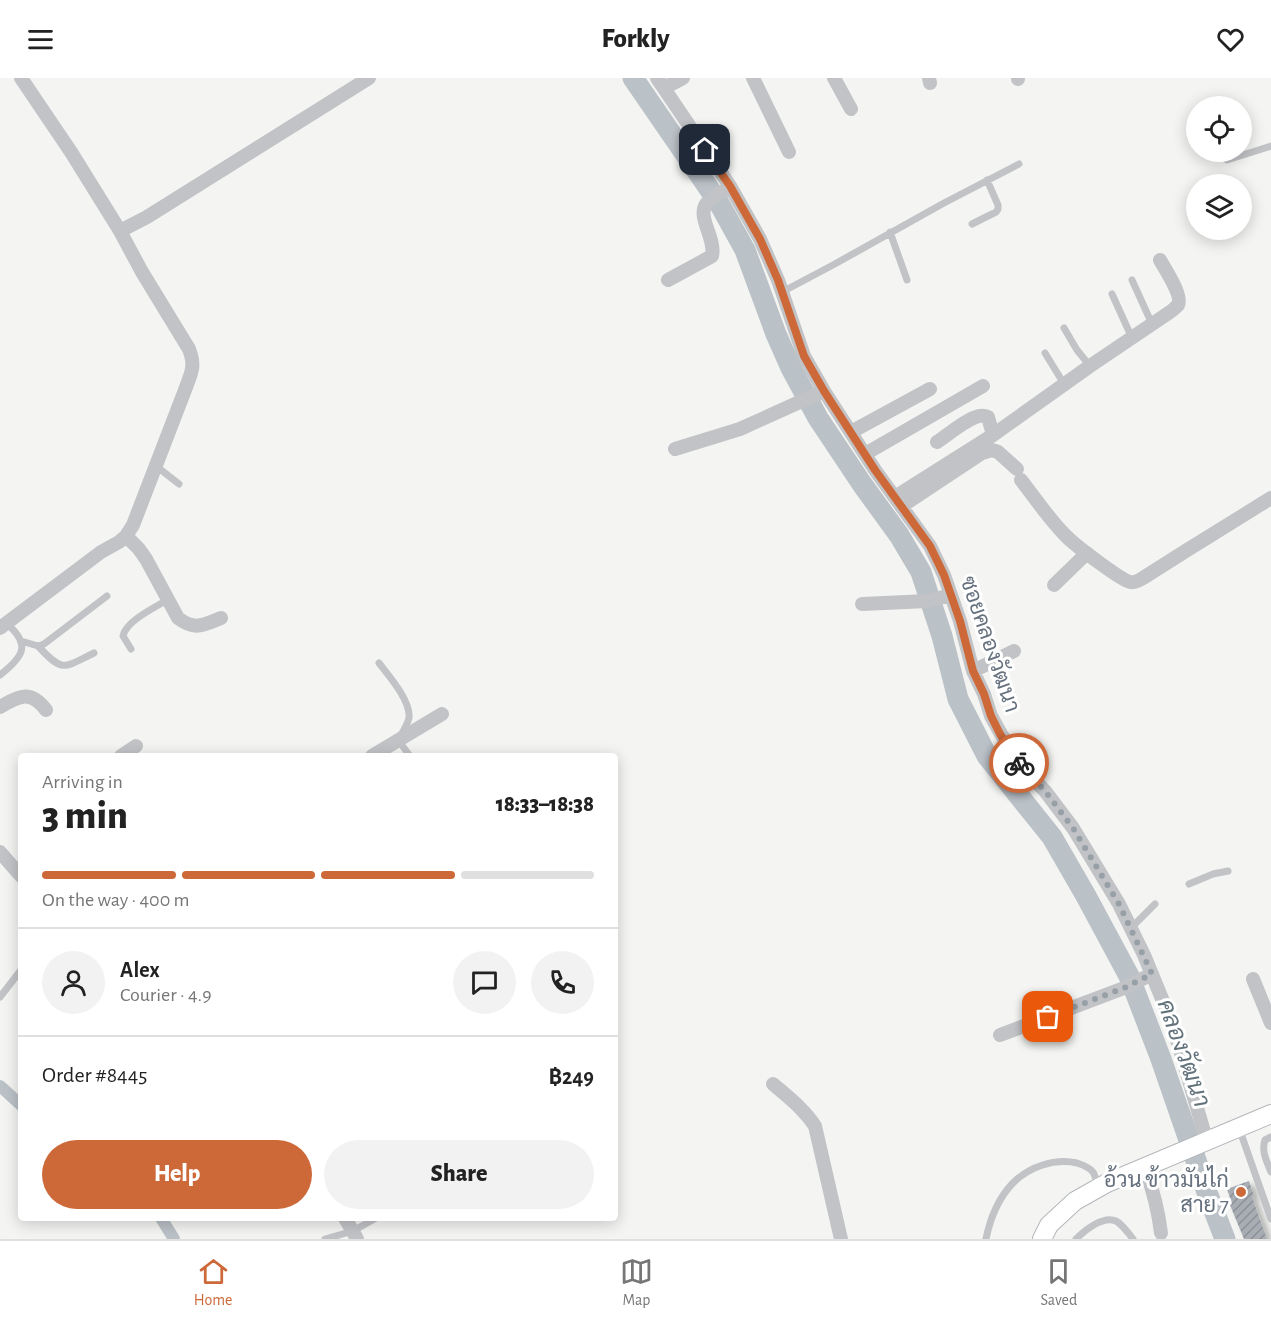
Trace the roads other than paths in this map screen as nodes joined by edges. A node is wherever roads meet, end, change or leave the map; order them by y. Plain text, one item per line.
1 (21, 78) edge
2 (369, 78) edge
3 (683, 78) edge
4 (753, 78) edge
5 (834, 78) edge
6 (660, 83) edge
7 (850, 109) dead end
8 (1271, 146) edge
9 (789, 152) dead end
10 (1252, 152) edge
11 (1019, 164) dead end
12 (987, 180) junction
13 (725, 190) junction
14 (972, 224) dead end
15 (120, 231) junction
16 (891, 232) junction
17 (1160, 260) dead end
18 (668, 280) dead end
19 (907, 280) dead end
20 (1132, 280) dead end
21 (782, 292) junction
22 (1112, 294) dead end
23 (1152, 324) junction
24 (1064, 328) dead end
25 (1131, 338) junction
26 (1045, 353) dead end
27 (1090, 366) junction
28 (1064, 384) junction
29 (983, 386) dead end
30 (930, 389) dead end
31 (819, 393) junction
32 (851, 432) junction
33 (993, 435) junction
34 (937, 442) dead end
35 (675, 448) dead end
36 (865, 454) junction
37 (156, 466) junction
38 (179, 484) dead end
39 (1271, 498) edge
40 (898, 501) junction
41 (126, 536) junction
42 (1087, 553) junction
43 (1054, 585) dead end
44 (107, 596) dead end
45 (948, 596) junction
46 (167, 600) junction
47 (862, 604) dead end
48 (221, 618) dead end
49 (3, 625) edge
50 (21, 641) junction
51 (38, 646) junction
52 (131, 649) dead end
53 (1014, 651) dead end
54 (94, 653) dead end
55 (379, 663) dead end
56 (973, 671) junction
57 (0, 675) edge
58 (0, 707) edge
59 (46, 710) dead end
60 (442, 714) dead end
61 (398, 740) junction
62 (136, 746) dead end
63 (126, 753) edge
64 (377, 753) edge
65 (408, 753) edge
66 (0, 852) edge
67 (1228, 871) dead end
68 (18, 873) edge
69 (1189, 884) dead end
70 (1155, 904) dead end
71 (1131, 928) junction
72 (18, 974) edge
73 (1152, 974) junction
74 (1253, 979) dead end
75 (0, 997) edge
76 (1271, 1023) edge
77 (1000, 1035) dead end
78 (773, 1084) dead end
79 (1271, 1114) edge
80 (1239, 1128) junction
81 (1271, 1137) edge
82 (1196, 1146) junction
83 (1145, 1167) junction
84 (1271, 1172) edge
85 (1099, 1188) junction
86 (1271, 1220) edge
87 (347, 1221) edge
88 (372, 1221) edge
89 (1161, 1233) dead end
90 (355, 1235) edge
91 (325, 1239) edge
92 (841, 1239) edge
93 (986, 1239) edge
94 (1042, 1239) edge
95 (1076, 1239) edge
96 (1133, 1239) edge

1 - 15 street
2 - 15 street
3 - 6 street
4 - 9 street
5 - 7 street
6 - 13 street, ซอยคลองวัฒนา
8 - 10 lane
11 - 12 lane
12 - 14 lane
12 - 16 lane
13 - 18 street
13 - 21 street, ซอยคลองวัฒนา
15 - 37 street
16 - 19 lane
16 - 21 lane
17 - 23 street
20 - 23 lane
21 - 31 street, ซอยคลองวัฒนา
22 - 25 lane
23 - 25 street
24 - 27 lane
25 - 27 street
26 - 28 lane
27 - 28 street
28 - 33 street
29 - 36 street
30 - 32 street
31 - 32 street, ซอยคลองวัฒนา
31 - 35 street
32 - 36 street, ซอยคลองวัฒนา
33 - 34 street
33 - 40 street
36 - 40 street, ซอยคลองวัฒนา
37 - 38 lane
37 - 41 street
39 - 42 street
40 - 42 street
40 - 45 street, ซอยคลองวัฒนา
41 - 46 street
41 - 49 street
42 - 43 street
44 - 51 lane
45 - 47 street
45 - 56 street, ซอยคลองวัฒนา
46 - 48 street
46 - 52 lane
49 - 50 lane
50 - 51 lane
50 - 57 lane
51 - 54 lane
53 - 56 street
55 - 61 lane
56 - 71 street, ซอยคลองวัฒนา
58 - 59 street
60 - 61 street
61 - 64 street
61 - 65 lane
62 - 63 street
66 - 68 street
67 - 69 lane
70 - 71 lane
71 - 73 street, ซอยคลองวัฒนา
72 - 75 lane
73 - 77 street
73 - 82 street, ซอยคลองวัฒนา
74 - 76 street
78 - 92 street
79 - 80 main road
80 - 82 main road
80 - 86 lane
81 - 84 lane
82 - 83 main road
83 - 85 main road
83 - 89 street
85 - 93 lane
85 - 94 main road
87 - 90 street
88 - 90 lane
90 - 91 lane
95 - 96 lane

